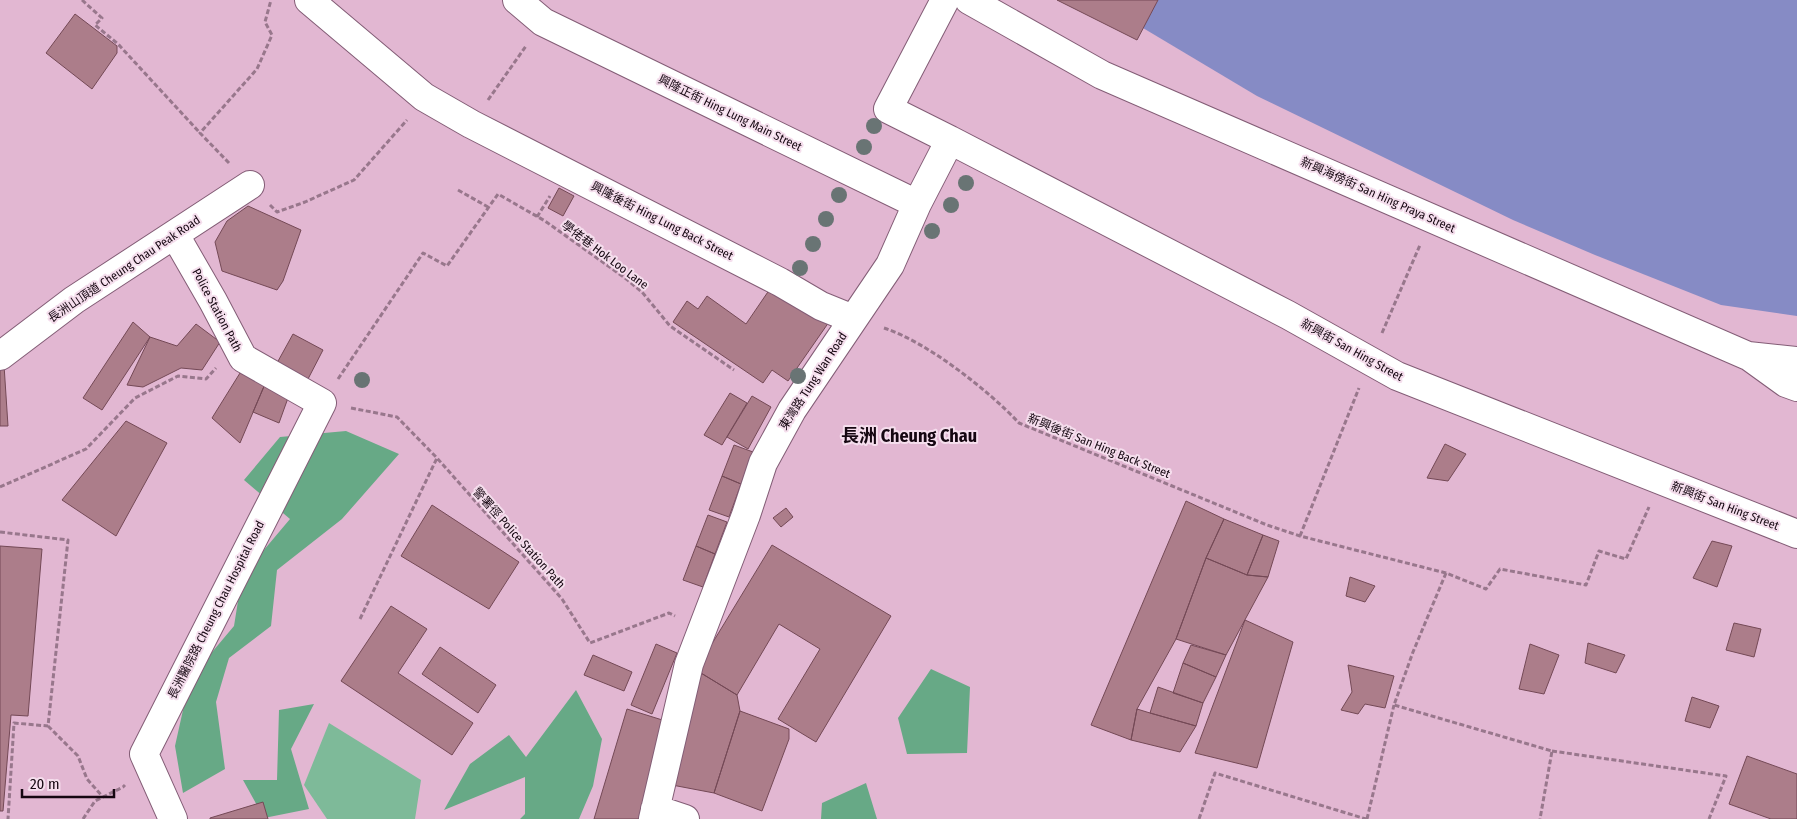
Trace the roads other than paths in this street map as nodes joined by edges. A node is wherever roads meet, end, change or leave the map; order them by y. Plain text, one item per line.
1 (309, 0) edge
2 (517, 0) edge
3 (944, 0) edge
4 (969, 0) edge
5 (950, 140) junction
6 (250, 185) road end
7 (917, 204) junction
8 (175, 235) junction
9 (853, 319) junction
10 (0, 356) edge
11 (1748, 356) junction
12 (1797, 361) edge
13 (1797, 387) edge
14 (322, 403) joint
15 (1797, 534) edge
16 (654, 814) edge
17 (173, 819) edge
18 (685, 819) edge

1 - 9 street, 興隆後街 Hing Lung Back Street
2 - 7 street, 興隆正街 Hing Lung Main Street
3 - 5 street
4 - 11 street, 新興海傍街 San Hing Praya Street
5 - 7 street, 東灣路 Tung Wan Road
5 - 15 street, 新興街 San Hing Street
6 - 8 street, 長洲山頂道 Cheung Chau Peak Road
7 - 9 street, 東灣路 Tung Wan Road
8 - 10 street, 長洲山頂道 Cheung Chau Peak Road
8 - 14 street, Police Station Path
9 - 16 street, 東灣路 Tung Wan Road
11 - 12 street, 新興海傍街 San Hing Praya Street
11 - 13 street
14 - 17 street, 長洲醫院路 Cheung Chau Hospital Road
16 - 18 street

